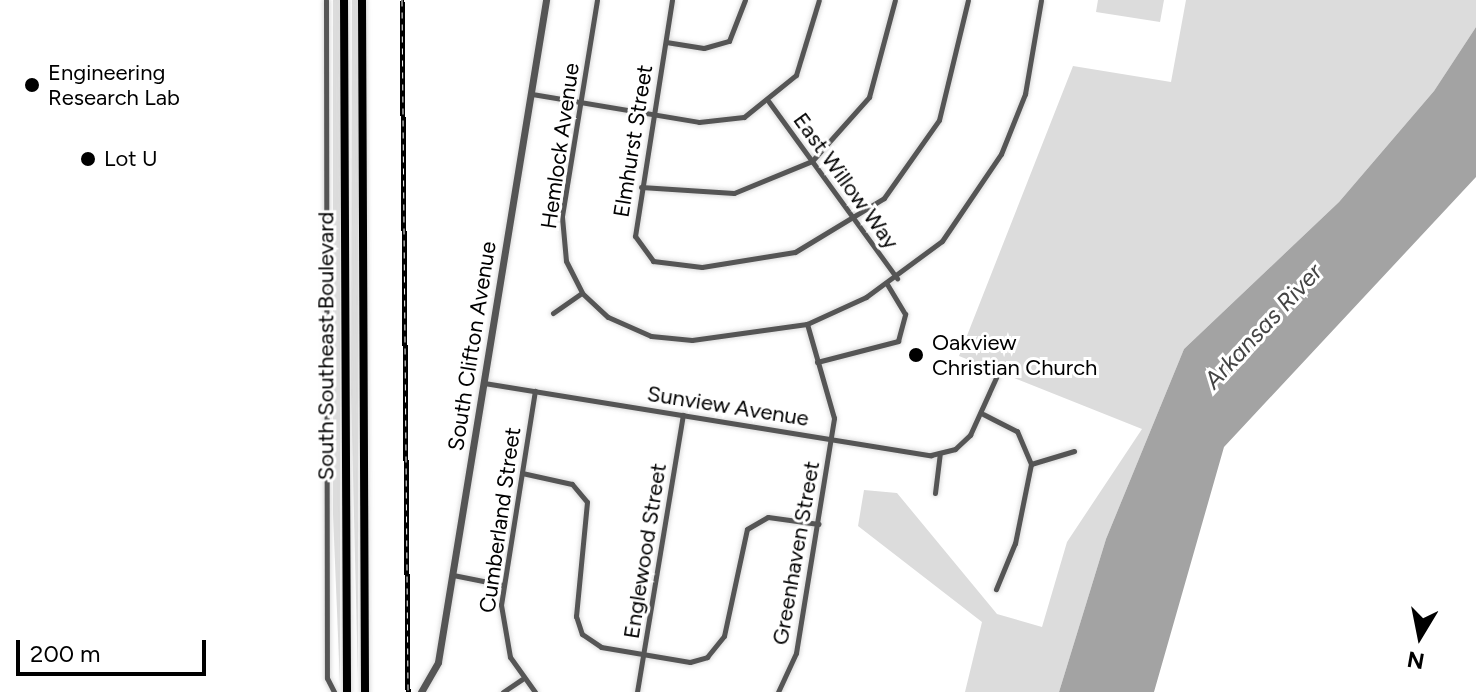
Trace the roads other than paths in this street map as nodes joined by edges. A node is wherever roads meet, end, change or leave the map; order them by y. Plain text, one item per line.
1 (326, 0) edge
2 (344, 0) edge
3 (362, 0) edge
4 (546, 0) edge
5 (597, 0) edge
6 (672, 0) edge
7 (745, 0) edge
8 (819, 0) edge
9 (895, 0) edge
10 (968, 0) edge
11 (1041, 0) edge
12 (666, 42) junction
13 (532, 94) junction
14 (581, 102) junction
15 (769, 102) junction
16 (653, 114) junction
17 (812, 161) junction
18 (641, 187) junction
19 (855, 221) junction
20 (897, 278) junction
21 (887, 284) junction
22 (582, 293) junction
23 (553, 313) dead end
24 (807, 324) junction
25 (817, 362) junction
26 (999, 371) dead end
27 (484, 383) junction
28 (535, 391) junction
29 (983, 414) junction
30 (683, 415) junction
31 (831, 440) junction
32 (1074, 451) dead end
33 (940, 455) junction
34 (1031, 464) junction
35 (522, 473) junction
36 (935, 493) dead end
37 (819, 524) junction
38 (453, 575) junction
39 (503, 585) junction
40 (996, 589) dead end
41 (644, 655) junction
42 (522, 678) junction
43 (334, 692) edge
44 (347, 692) edge
45 (365, 692) edge
46 (421, 692) edge
47 (503, 692) edge
48 (535, 692) edge
49 (637, 692) edge
50 (778, 692) edge

1 - 43 street
2 - 44 main road, South Southeast Boulevard
3 - 45 main road, South Southeast Boulevard
4 - 13 street, South Clifton Avenue
5 - 14 street, Hemlock Avenue
6 - 12 street, Elmhurst Street
7 - 12 street
8 - 15 street
9 - 17 street
10 - 19 street
11 - 20 street
12 - 16 street, Elmhurst Street
13 - 14 street
13 - 27 street, South Clifton Avenue
14 - 16 street
14 - 22 street, Hemlock Avenue
15 - 16 street
15 - 17 street, East Willow Way
16 - 18 street, Elmhurst Street
17 - 18 street
17 - 19 street, East Willow Way
18 - 19 street, Elmhurst Street
19 - 20 street, East Willow Way
20 - 21 street
21 - 24 street
21 - 25 street
22 - 23 street
22 - 24 street
24 - 25 street, Greenhaven Street
25 - 31 street, Greenhaven Street
26 - 29 street
27 - 28 street, Sunview Avenue
27 - 38 street, South Clifton Avenue
28 - 30 street, Sunview Avenue
28 - 35 street, Cumberland Street
29 - 33 street
29 - 34 street
30 - 31 street, Sunview Avenue
30 - 41 street, Englewood Street
31 - 33 street, Sunview Avenue
31 - 37 street, Greenhaven Street
32 - 34 street
33 - 36 street
34 - 40 street
35 - 39 street, Cumberland Street
35 - 41 street
37 - 41 street
37 - 50 street, Greenhaven Street
38 - 39 street
38 - 46 street, South Clifton Avenue
39 - 42 street, Cumberland Street
41 - 49 street, Englewood Street
42 - 47 street
42 - 48 street, Cumberland Street

